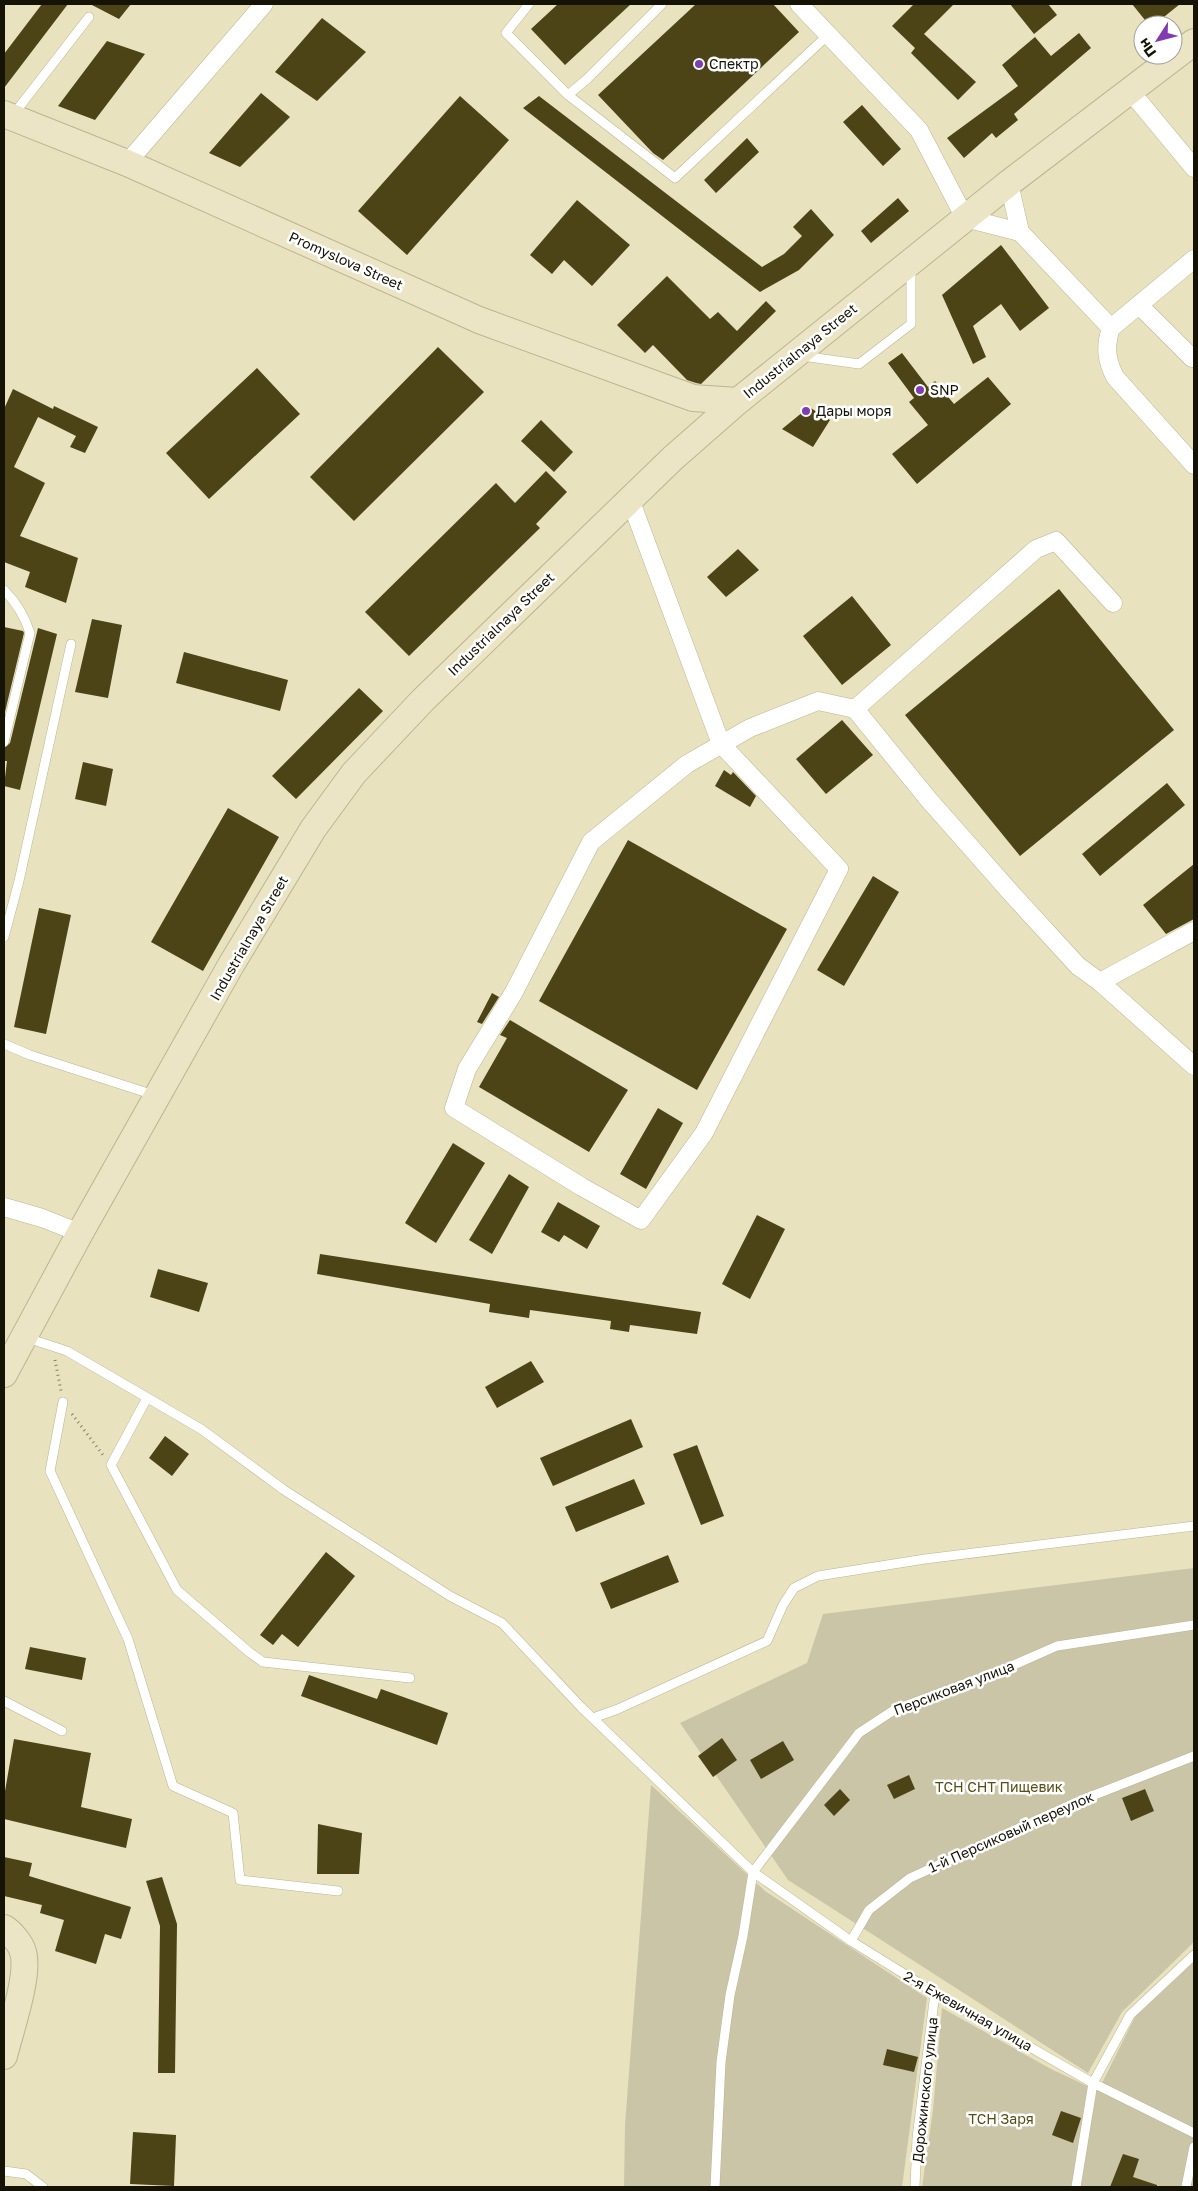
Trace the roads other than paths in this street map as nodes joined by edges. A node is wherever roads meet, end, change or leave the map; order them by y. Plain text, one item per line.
1 (264, 4) edge
2 (529, 4) edge
3 (662, 4) edge
4 (800, 4) edge
5 (89, 18) dead end
6 (829, 34) junction
7 (1194, 42) edge
8 (1131, 92) junction
9 (568, 95) junction
10 (8, 116) edge
11 (127, 163) junction
12 (1194, 168) edge
13 (1009, 183) junction
14 (965, 218) junction
15 (1020, 232) junction
16 (1194, 259) edge
17 (911, 262) junction
18 (1139, 305) junction
19 (1112, 328) junction
20 (794, 355) junction
21 (1194, 358) edge
22 (693, 398) junction
23 (738, 401) junction
24 (673, 458) junction
25 (1194, 465) edge
26 (630, 499) junction
27 (4, 590) edge
28 (1113, 603) dead end
29 (71, 644) dead end
30 (855, 709) junction
31 (4, 742) edge
32 (721, 744) junction
33 (1194, 931) edge
34 (4, 936) edge
35 (1100, 982) junction
36 (4, 1044) edge
37 (1194, 1066) edge
38 (159, 1097) junction
39 (4, 1207) edge
40 (80, 1233) junction
41 (24, 1337) junction
42 (4, 1374) edge
43 (147, 1398) junction
44 (64, 1402) dead end
45 (1194, 1526) edge
46 (1194, 1625) edge
47 (410, 1678) dead end
48 (4, 1701) edge
49 (593, 1718) junction
50 (62, 1731) dead end
51 (1194, 1756) edge
52 (753, 1872) junction
53 (338, 1891) dead end
54 (4, 1928) edge
55 (851, 1940) junction
56 (1194, 1955) edge
57 (935, 1993) junction
58 (4, 2056) edge
59 (1092, 2083) junction
60 (1194, 2132) edge
61 (1194, 2147) edge
62 (4, 2171) edge
63 (43, 2187) edge
64 (715, 2187) edge
65 (915, 2187) edge
66 (1076, 2187) edge
67 (1186, 2187) edge

1 - 11 street
2 - 9 lane
3 - 9 lane
4 - 6 street
5 - 10 lane
6 - 9 lane
6 - 14 street
7 - 8 main road, Industrialnaya Street
8 - 12 street
8 - 13 main road, Industrialnaya Street
10 - 11 main road, Promyslova Street
11 - 22 main road, Promyslova Street
13 - 14 main road, Industrialnaya Street
13 - 15 street
14 - 15 street
14 - 17 main road, Industrialnaya Street
15 - 19 street
16 - 18 street
17 - 20 main road, Industrialnaya Street
17 - 20 lane
18 - 19 street
18 - 21 street
19 - 25 street
20 - 23 main road, Industrialnaya Street
22 - 23 main road, Promyslova Street
22 - 24 main road
23 - 24 main road, Industrialnaya Street
24 - 26 main road, Industrialnaya Street
26 - 32 street
26 - 38 main road, Industrialnaya Street
27 - 31 lane
28 - 30 street
29 - 34 lane
30 - 32 street
30 - 35 street
32 - 32 street
33 - 35 street
35 - 37 street
36 - 38 lane
38 - 40 main road, Industrialnaya Street
39 - 40 street
40 - 41 main road, Industrialnaya Street
41 - 42 main road, Industrialnaya Street
41 - 43 lane, 2-я Ежевичная улица
43 - 47 lane
43 - 49 lane, 2-я Ежевичная улица
44 - 53 lane
45 - 49 lane
46 - 52 lane, Персиковая улица
48 - 50 lane
49 - 52 lane, 2-я Ежевичная улица
51 - 55 lane, 1-й Персиковый переулок
52 - 55 lane, 2-я Ежевичная улица
52 - 64 lane
54 - 58 main road
55 - 57 lane, 2-я Ежевичная улица
56 - 59 lane
57 - 59 lane, 2-я Ежевичная улица
57 - 65 lane, Дорожинского улица
59 - 60 lane, 2-я Ежевичная улица
59 - 66 lane
61 - 67 lane
62 - 63 lane

